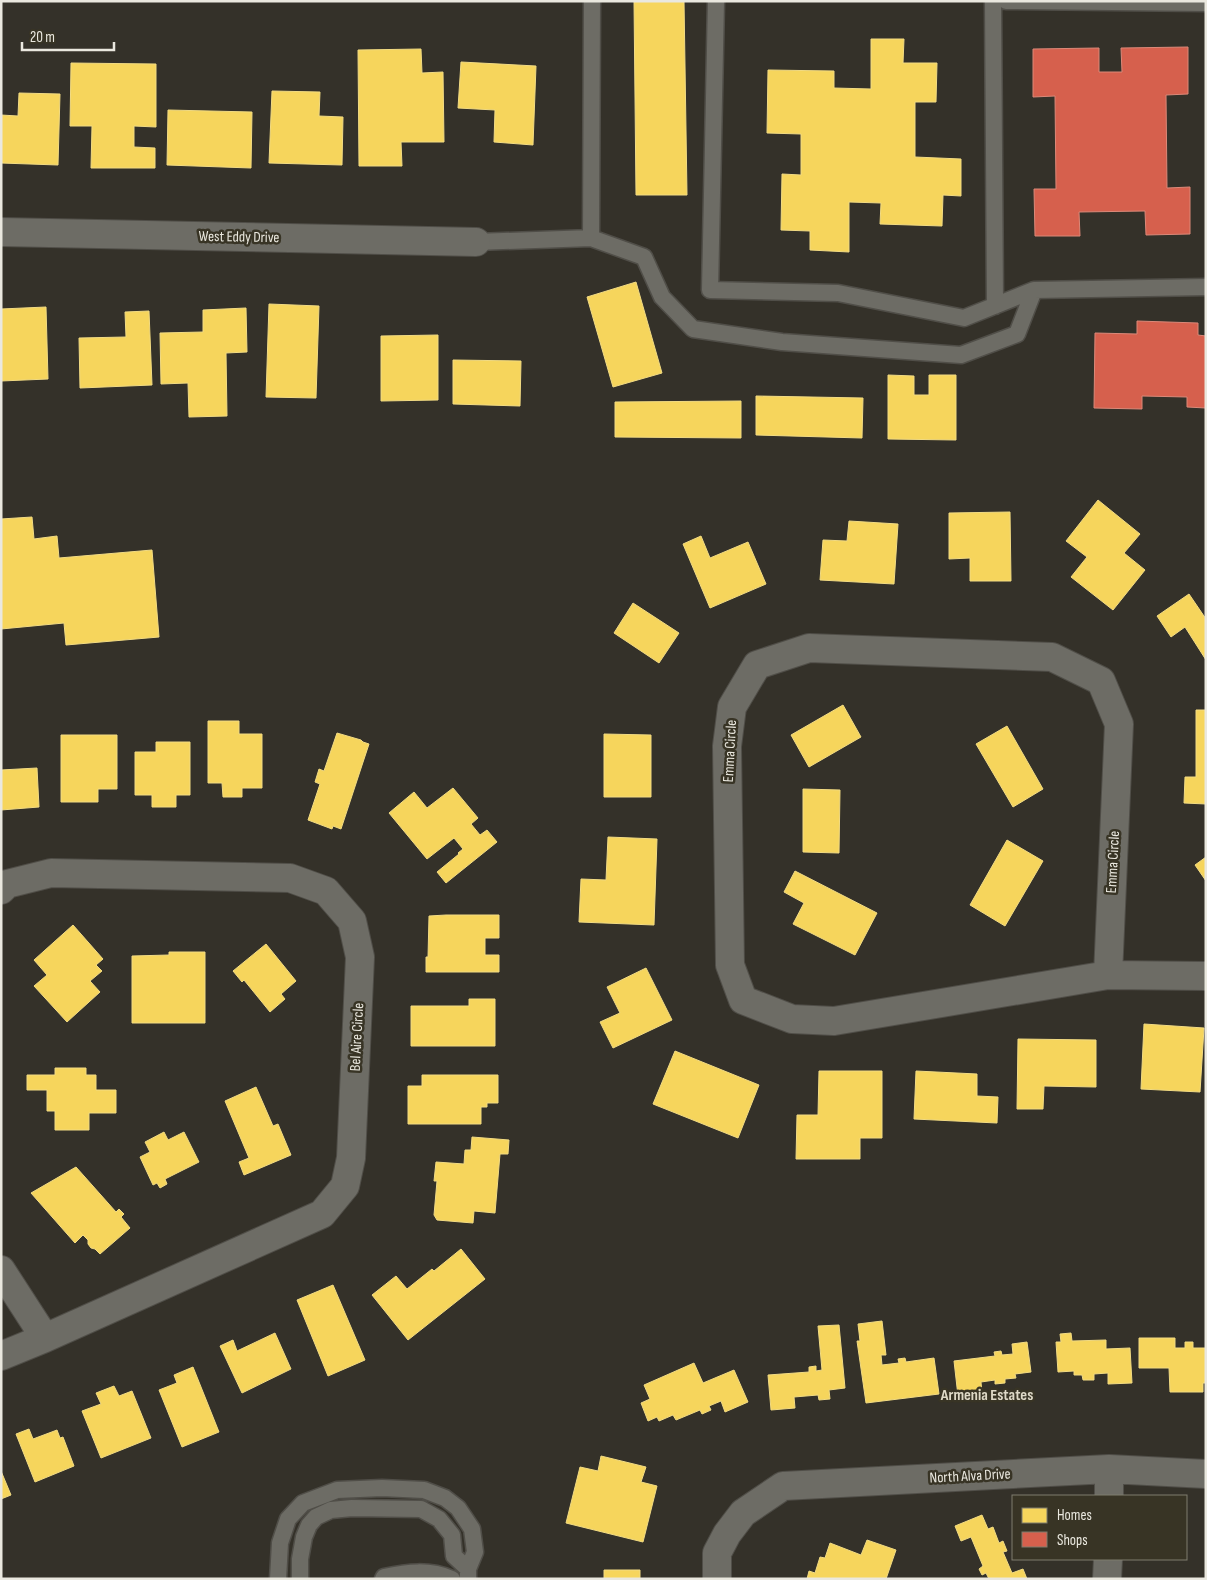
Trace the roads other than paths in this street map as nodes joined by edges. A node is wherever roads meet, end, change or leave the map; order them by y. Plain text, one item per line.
1 (592, 1) edge
2 (716, 1) edge
3 (993, 1) edge
4 (1006, 1) edge
5 (1206, 3) edge
6 (1, 232) edge
7 (591, 238) junction
8 (476, 242) joint
9 (1206, 286) edge
10 (1034, 290) junction
11 (995, 306) junction
12 (1, 890) edge
13 (1108, 975) junction
14 (1206, 976) edge
15 (1, 1270) edge
16 (45, 1338) junction
17 (1, 1356) edge
18 (1109, 1469) junction
19 (1206, 1474) edge
20 (1108, 1495) edge
21 (1108, 1560) edge
22 (468, 1574) edge
23 (278, 1579) edge
24 (300, 1579) edge
25 (383, 1579) edge
26 (452, 1579) edge
27 (717, 1579) edge
28 (1107, 1579) edge

1 - 7 lane
2 - 11 lane
3 - 11 lane
4 - 5 lane
6 - 8 street, West Eddy Drive
7 - 8 lane
7 - 10 lane
9 - 10 lane
10 - 11 lane
12 - 16 street, Bel Aire Circle
13 - 13 street, Emma Circle
13 - 14 street, Emma Circle
15 - 16 street
16 - 17 street, Bel Aire Circle
18 - 19 street, North Alva Drive
18 - 20 street
18 - 27 street, North Alva Drive
21 - 28 street
22 - 23 lane
22 - 24 lane
25 - 26 lane

